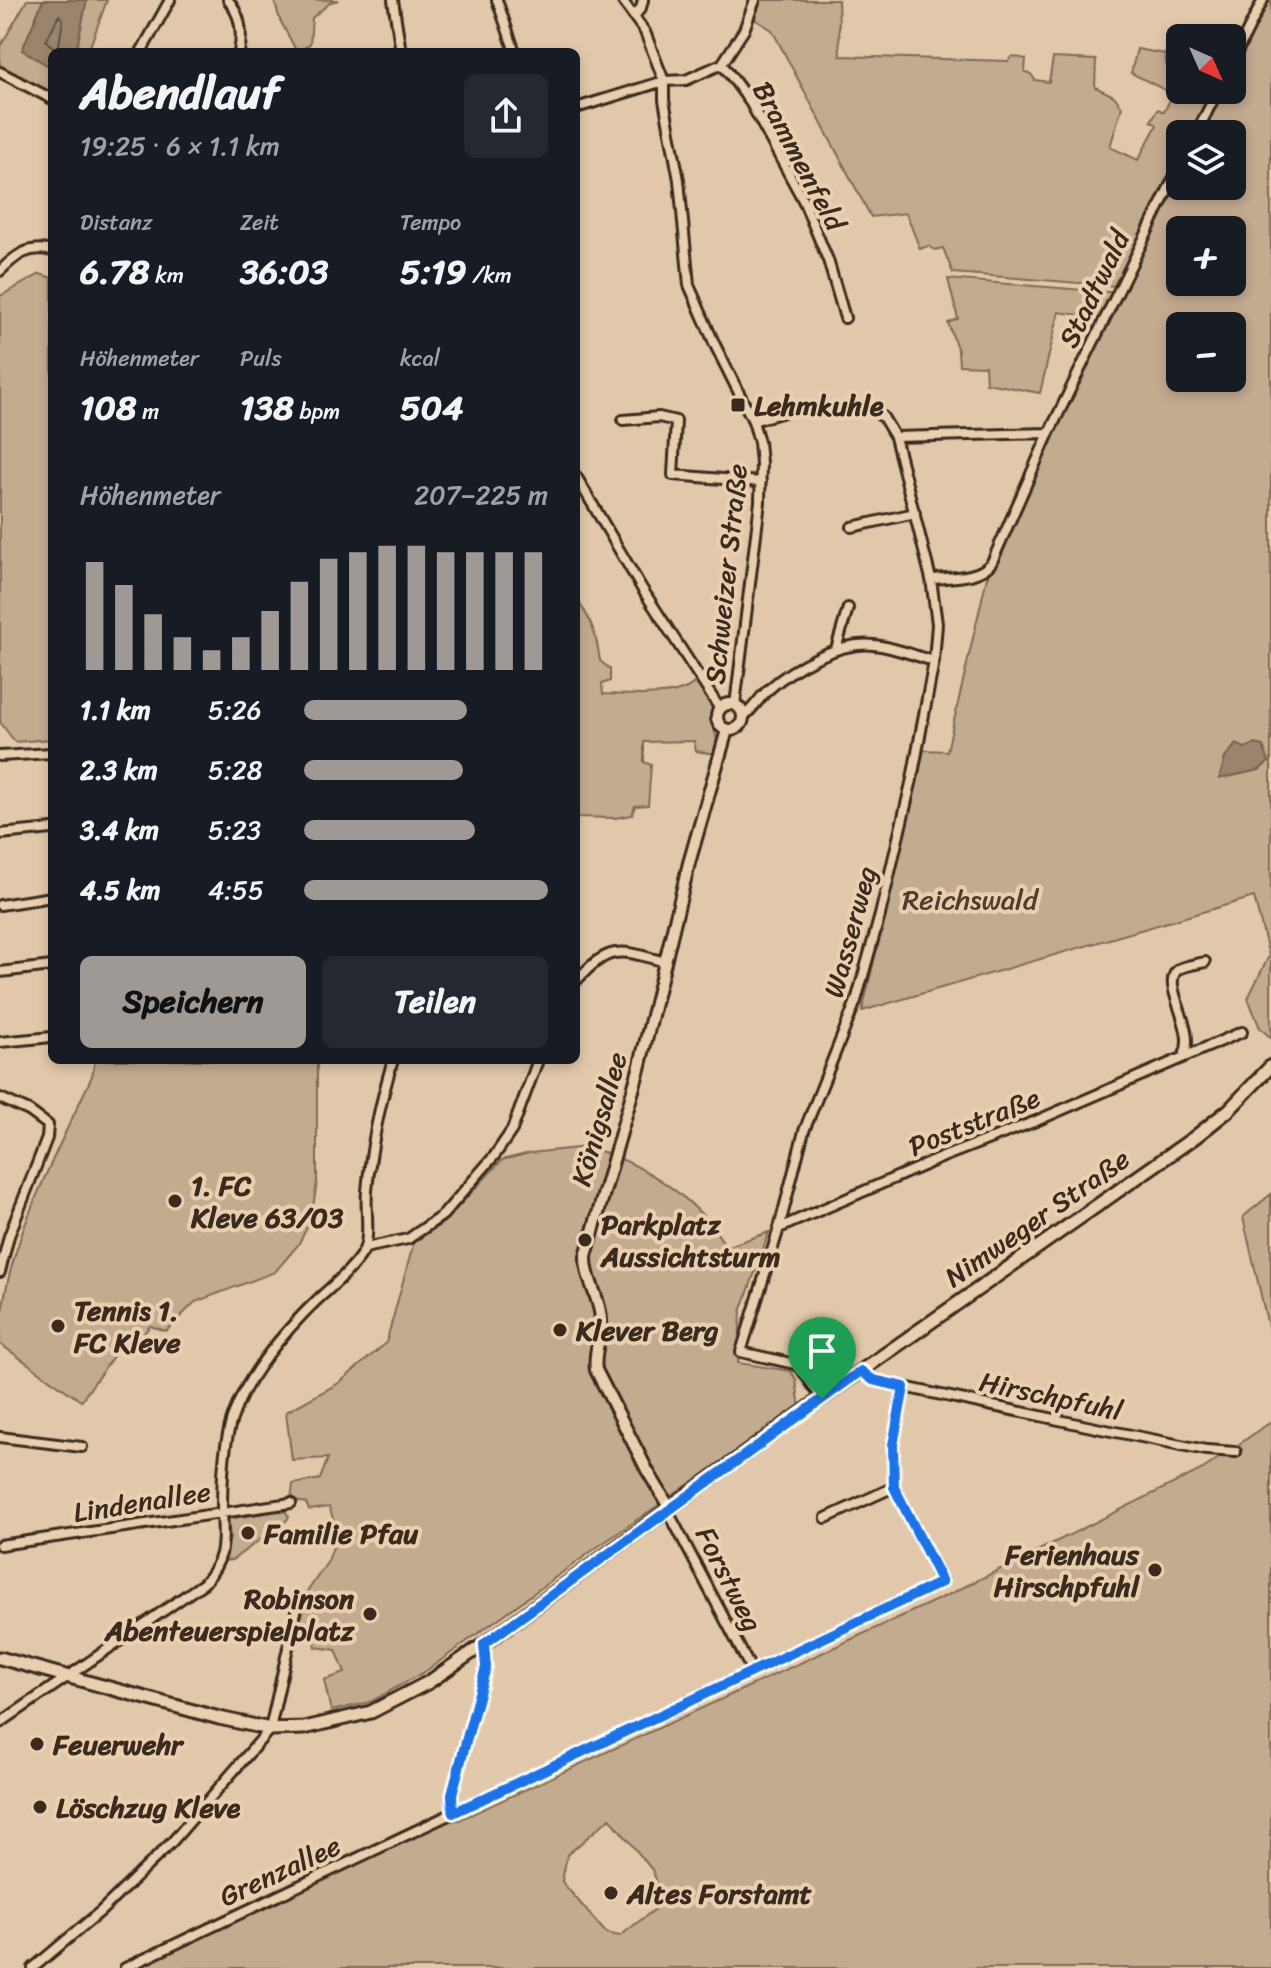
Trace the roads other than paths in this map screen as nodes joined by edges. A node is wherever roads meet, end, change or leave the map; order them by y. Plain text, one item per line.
1 (170, 0) edge
2 (228, 0) edge
3 (393, 0) edge
4 (497, 0) edge
5 (622, 0) edge
6 (643, 0) edge
7 (755, 0) edge
8 (1263, 0) edge
9 (634, 16) junction
10 (1246, 34) edge
11 (143, 48) edge
12 (239, 48) edge
13 (400, 48) edge
14 (514, 48) edge
15 (722, 64) junction
16 (0, 72) edge
17 (664, 81) junction
18 (48, 97) edge
19 (580, 107) edge
20 (1166, 194) edge
21 (48, 250) edge
22 (0, 271) edge
23 (845, 318) dead end
24 (623, 420) dead end
25 (753, 421) junction
26 (1049, 433) junction
27 (895, 437) junction
28 (761, 482) junction
29 (580, 483) edge
30 (915, 513) junction
31 (852, 527) dead end
32 (931, 579) junction
33 (848, 608) dead end
34 (836, 649) junction
35 (934, 661) junction
36 (735, 705) junction
37 (720, 709) junction
38 (743, 717) junction
39 (727, 730) junction
40 (48, 753) edge
41 (0, 756) edge
42 (48, 829) edge
43 (0, 834) edge
44 (48, 898) edge
45 (0, 905) edge
46 (665, 962) junction
47 (1205, 962) dead end
48 (48, 966) edge
49 (580, 968) edge
50 (587, 969) junction
51 (0, 972) edge
52 (580, 977) edge
53 (1242, 1032) dead end
54 (48, 1037) edge
55 (0, 1042) edge
56 (1184, 1056) junction
57 (392, 1064) edge
58 (537, 1064) edge
59 (1271, 1066) edge
60 (0, 1098) edge
61 (779, 1228) junction
62 (4, 1242) edge
63 (365, 1248) junction
64 (0, 1272) edge
65 (861, 1371) junction
66 (904, 1387) junction
67 (822, 1399) junction
68 (0, 1437) edge
69 (82, 1447) dead end
70 (1236, 1452) dead end
71 (894, 1487) junction
72 (291, 1503) dead end
73 (669, 1507) junction
74 (222, 1512) junction
75 (826, 1518) dead end
76 (0, 1545) edge
77 (297, 1607) dead end
78 (484, 1644) junction
79 (0, 1658) edge
80 (752, 1671) junction
81 (68, 1675) junction
82 (0, 1723) edge
83 (270, 1729) junction
84 (453, 1813) junction
85 (33, 1968) edge
86 (125, 1968) edge

1 - 11 street
2 - 12 street
3 - 13 street
4 - 14 street
5 - 9 street, Schweizer Straße
6 - 9 street
7 - 15 street
8 - 10 street
9 - 17 street, Schweizer Straße
15 - 17 street
15 - 23 street, Brammenfeld
16 - 18 street
17 - 19 street
17 - 25 street, Schweizer Straße
20 - 26 street, Stadtwald
21 - 22 street
24 - 28 street
25 - 27 street
25 - 28 street, Schweizer Straße
26 - 27 street
26 - 32 street, Stadtwald
27 - 30 street, Wasserweg
28 - 36 street, Schweizer Straße
29 - 37 street
30 - 31 street
30 - 32 street, Wasserweg
32 - 35 street, Wasserweg
33 - 34 street
34 - 35 street
34 - 38 street
35 - 61 street, Wasserweg
36 - 37 street
36 - 38 street
37 - 39 street
38 - 39 street
39 - 46 street, Königsallee
40 - 41 street
42 - 43 street
44 - 45 street
46 - 50 street
46 - 73 street, Königsallee
47 - 56 street
48 - 51 street
49 - 50 street
50 - 52 street
53 - 56 street, Poststraße
54 - 55 street
56 - 61 street, Poststraße
57 - 63 street
58 - 63 street
59 - 65 main road, Nimweger Straße
60 - 62 street
61 - 67 street, Wasserweg
62 - 64 street
63 - 74 street
65 - 66 street, Hirschpfuhl
65 - 67 main road, Nimweger Straße
66 - 70 street, Hirschpfuhl
66 - 71 street
67 - 73 main road, Nimweger Straße
68 - 69 street
71 - 75 street
71 - 80 street, Grenzallee
72 - 74 street, Lindenallee
73 - 78 main road, Nimweger Straße
73 - 80 street, Forstweg
74 - 76 street, Lindenallee
74 - 81 street
77 - 83 street
78 - 83 main road, Nimweger Straße
78 - 84 street
79 - 81 main road, Nimweger Straße
80 - 84 street, Grenzallee
81 - 82 street
81 - 83 main road, Nimweger Straße
83 - 85 street
84 - 86 street, Grenzallee

